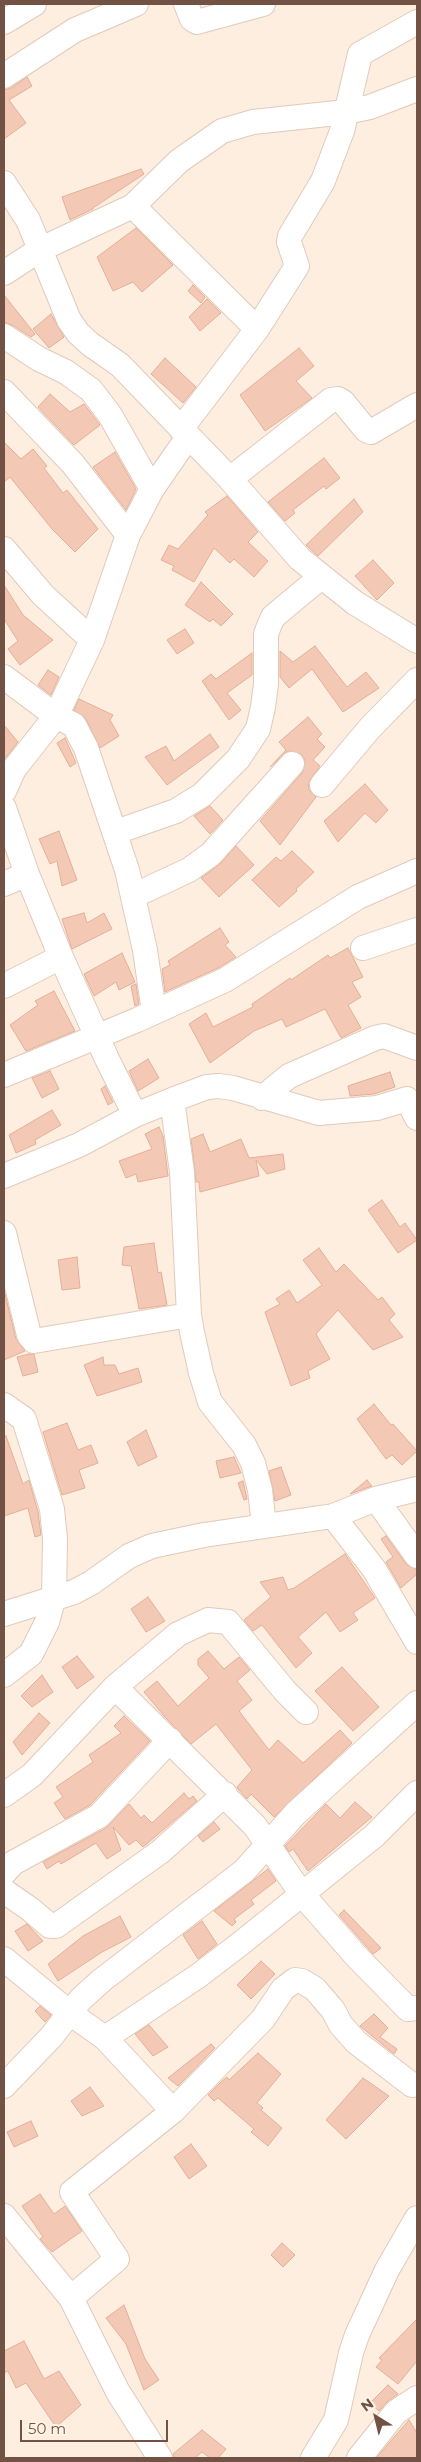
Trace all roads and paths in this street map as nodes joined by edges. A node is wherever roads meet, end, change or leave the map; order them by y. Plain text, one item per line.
1 (34, 4) edge
2 (136, 4) edge
3 (186, 4) edge
4 (263, 4) edge
5 (4, 22) edge
6 (417, 22) edge
7 (4, 76) edge
8 (415, 98) edge
9 (346, 112) junction
10 (4, 183) edge
11 (133, 206) junction
12 (41, 249) junction
13 (4, 273) edge
14 (257, 329) junction
15 (4, 336) edge
16 (4, 392) edge
17 (417, 405) edge
18 (184, 433) junction
19 (230, 480) junction
20 (152, 489) junction
21 (128, 535) junction
22 (4, 550) edge
23 (321, 577) junction
24 (413, 635) edge
25 (92, 640) junction
26 (4, 677) edge
27 (417, 680) edge
28 (56, 716) junction
29 (292, 764) dead end
30 (322, 785) dead end
31 (4, 791) edge
32 (4, 808) edge
33 (116, 832) junction
34 (417, 871) edge
35 (27, 874) junction
36 (4, 884) edge
37 (133, 896) junction
38 (417, 930) edge
39 (364, 948) dead end
40 (61, 957) junction
41 (4, 986) edge
42 (154, 1012) junction
43 (97, 1035) junction
44 (417, 1048) edge
45 (4, 1074) edge
46 (262, 1098) junction
47 (172, 1100) junction
48 (414, 1102) edge
49 (135, 1115) junction
50 (4, 1176) edge
51 (4, 1233) edge
52 (189, 1315) junction
53 (4, 1405) edge
54 (417, 1488) edge
55 (376, 1500) junction
56 (334, 1516) junction
57 (264, 1526) junction
58 (417, 1556) edge
59 (54, 1597) junction
60 (4, 1614) edge
61 (417, 1642) edge
62 (4, 1676) edge
63 (115, 1687) junction
64 (417, 1703) edge
65 (306, 1712) dead end
66 (170, 1740) junction
67 (417, 1793) edge
68 (225, 1794) junction
69 (4, 1795) edge
70 (269, 1845) junction
71 (4, 1873) edge
72 (4, 1891) edge
73 (301, 1893) junction
74 (4, 1959) edge
75 (417, 2008) edge
76 (71, 2014) junction
77 (105, 2038) junction
78 (412, 2085) dead end
79 (4, 2086) edge
80 (173, 2111) junction
81 (4, 2216) edge
82 (417, 2218) edge
83 (71, 2298) junction
84 (417, 2398) edge
85 (160, 2458) edge
86 (313, 2458) edge
87 (359, 2458) edge

1 - 5 street
2 - 7 street
3 - 4 street
6 - 9 street
8 - 9 street
9 - 11 street
9 - 14 street
10 - 12 street
11 - 12 street
11 - 14 street
12 - 13 street
12 - 18 street
14 - 18 street
15 - 20 street
16 - 21 street
17 - 19 street
18 - 19 street
18 - 20 street
19 - 23 street
20 - 21 street
21 - 25 street
22 - 25 street
23 - 24 street
23 - 33 street
25 - 28 street
26 - 28 street
27 - 30 street
28 - 31 street
28 - 33 street
29 - 37 street
32 - 35 street
33 - 37 street
34 - 42 street
35 - 36 street
35 - 40 street
37 - 42 street
38 - 39 street
40 - 41 street
40 - 43 street
42 - 43 street
43 - 45 street
43 - 49 street
44 - 46 street
46 - 47 street
46 - 48 street
47 - 49 street
47 - 52 street
49 - 50 street
51 - 52 street
52 - 57 street
53 - 59 street
54 - 55 street
55 - 56 street
55 - 58 street
56 - 57 street
56 - 61 street
57 - 59 street
59 - 60 street
59 - 62 street
63 - 65 street
63 - 66 street
63 - 69 street
64 - 70 street
66 - 68 street
66 - 71 street
67 - 73 street
68 - 70 street
68 - 72 street
70 - 73 street
70 - 76 street
73 - 75 street
73 - 77 street
74 - 76 street
76 - 77 street
76 - 79 street
77 - 80 street
78 - 80 street
80 - 83 street
81 - 83 street
82 - 86 street
83 - 85 street
84 - 87 street

